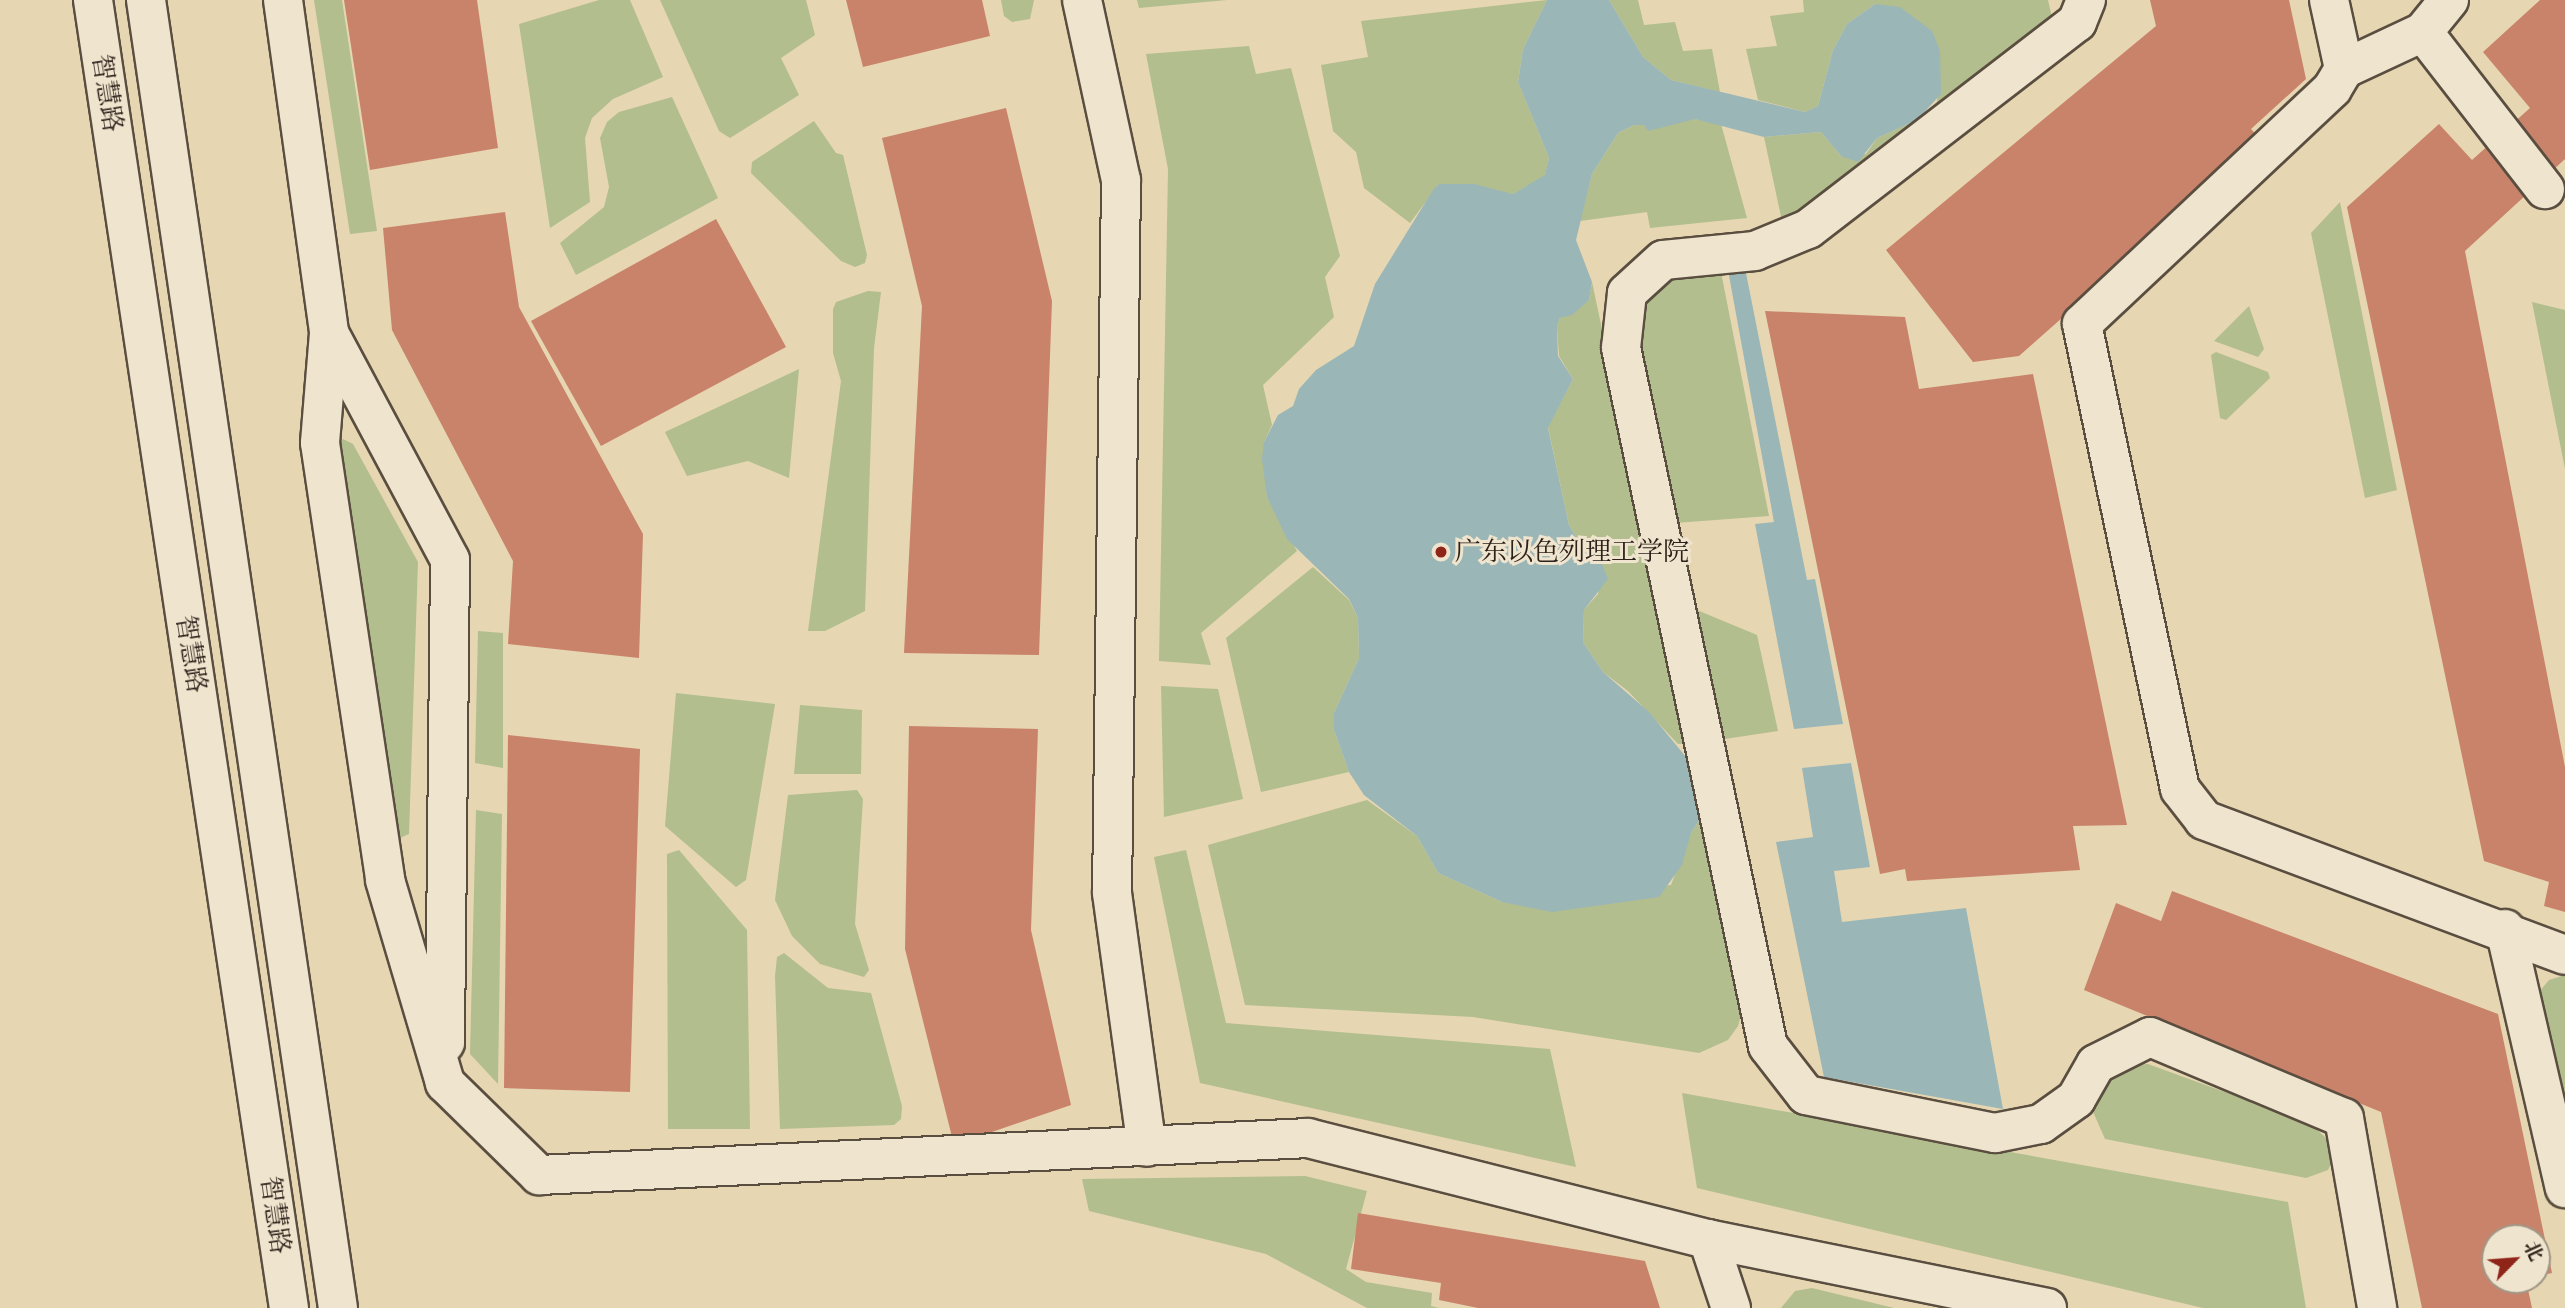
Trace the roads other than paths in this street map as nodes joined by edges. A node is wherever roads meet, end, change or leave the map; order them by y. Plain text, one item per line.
1 (93, 0) edge
2 (146, 0) edge
3 (283, 0) edge
4 (1082, 0) edge
5 (2086, 0) edge
6 (2329, 0) edge
7 (2449, 0) edge
8 (2423, 32) junction
9 (2344, 69) junction
10 (2545, 189) dead end
11 (329, 332) junction
12 (2505, 929) junction
13 (2565, 955) edge
14 (444, 1083) junction
15 (1147, 1147) junction
16 (2565, 1188) edge
17 (1708, 1239) junction
18 (289, 1308) edge
19 (338, 1308) edge
20 (1731, 1308) edge
21 (2048, 1308) edge
22 (2377, 1308) edge

1 - 18 street, 智慧路
2 - 19 street, 智慧路
3 - 11 street
4 - 15 street
5 - 22 street
6 - 9 street
7 - 8 street
8 - 9 street
8 - 10 street
9 - 12 street
11 - 14 street
11 - 14 street
12 - 13 street
12 - 16 street
14 - 15 street
15 - 17 street
17 - 20 street
17 - 21 street

